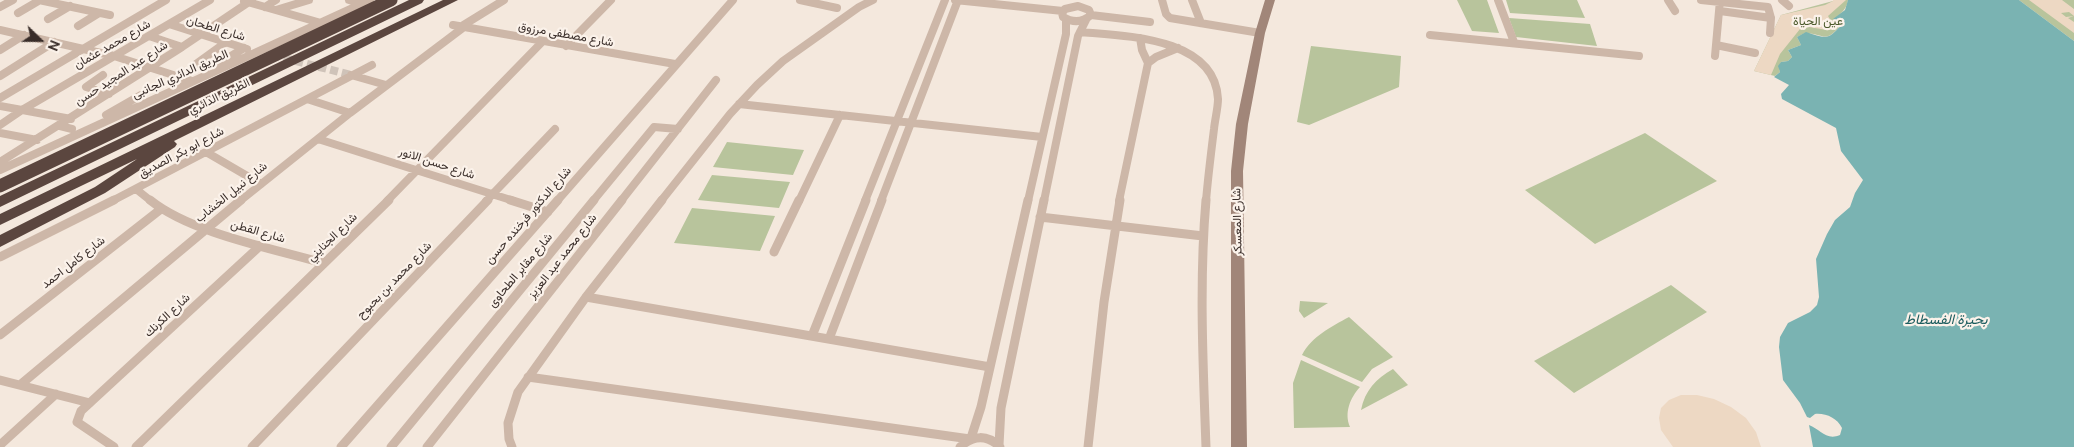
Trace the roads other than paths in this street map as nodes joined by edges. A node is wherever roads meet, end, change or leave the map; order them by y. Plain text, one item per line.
1 (13, 0) edge
2 (40, 0) edge
3 (166, 0) edge
4 (210, 0) edge
5 (276, 0) edge
6 (310, 0) edge
7 (348, 0) edge
8 (391, 0) edge
9 (418, 0) edge
10 (452, 0) edge
11 (504, 0) edge
12 (612, 0) edge
13 (733, 0) edge
14 (800, 0) edge
15 (873, 0) edge
16 (946, 0) edge
17 (957, 0) edge
18 (1162, 0) edge
19 (1192, 0) edge
20 (1270, 0) edge
21 (1498, 0) edge
22 (1668, 0) edge
23 (1701, 0) edge
24 (1782, 0) edge
25 (247, 1) edge
26 (366, 2) edge
27 (1079, 3) edge
28 (1720, 5) edge
29 (70, 6) junction
30 (1789, 6) dead end
31 (0, 7) edge
32 (265, 7) junction
33 (837, 8) dead end
34 (275, 10) junction
35 (1675, 11) dead end
36 (18, 13) dead end
37 (100, 13) junction
38 (110, 15) dead end
39 (1064, 15) junction
40 (1088, 18) junction
41 (48, 19) dead end
42 (1150, 22) dead end
43 (321, 23) junction
44 (1201, 23) junction
45 (169, 24) junction
46 (453, 25) dead end
47 (78, 26) dead end
48 (463, 27) junction
49 (0, 30) edge
50 (1080, 32) junction
51 (1260, 33) junction
52 (1770, 33) dead end
53 (24, 35) junction
54 (200, 35) junction
55 (1430, 35) dead end
56 (149, 36) junction
57 (1140, 38) junction
58 (54, 42) junction
59 (542, 42) junction
60 (1514, 42) junction
61 (224, 43) junction
62 (1716, 44) junction
63 (566, 46) junction
64 (182, 47) junction
65 (244, 48) junction
66 (1178, 48) junction
67 (82, 49) junction
68 (0, 50) edge
69 (258, 52) junction
70 (1755, 52) dead end
71 (114, 56) junction
72 (1639, 56) dead end
73 (1715, 56) dead end
74 (1148, 63) junction
75 (196, 64) dead end
76 (675, 64) junction
77 (372, 65) dead end
78 (151, 67) junction
79 (103, 75) dead end
80 (351, 75) junction
81 (0, 76) edge
82 (716, 80) dead end
83 (191, 82) junction
84 (386, 85) junction
85 (109, 94) junction
86 (141, 95) dead end
87 (0, 98) edge
88 (306, 99) junction
89 (739, 104) junction
90 (0, 106) edge
91 (22, 110) junction
92 (350, 113) junction
93 (840, 115) junction
94 (71, 119) junction
95 (897, 122) junction
96 (911, 123) junction
97 (0, 125) edge
98 (60, 126) junction
99 (91, 128) junction
100 (72, 129) dead end
101 (185, 129) junction
102 (555, 129) dead end
103 (678, 129) junction
104 (0, 133) edge
105 (1042, 137) junction
106 (318, 138) junction
107 (37, 140) junction
108 (206, 152) junction
109 (1, 160) edge
110 (0, 170) edge
111 (418, 170) junction
112 (261, 184) junction
113 (0, 186) edge
114 (136, 189) junction
115 (493, 194) junction
116 (0, 202) edge
117 (161, 209) junction
118 (1026, 209) junction
119 (548, 212) junction
120 (1040, 217) junction
121 (0, 220) edge
122 (1023, 221) junction
123 (1115, 225) junction
124 (205, 228) junction
125 (1203, 236) junction
126 (0, 242) edge
127 (261, 246) junction
128 (774, 252) dead end
129 (0, 257) edge
130 (323, 263) junction
131 (586, 297) junction
132 (0, 334) edge
133 (812, 336) junction
134 (829, 339) junction
135 (990, 367) junction
136 (528, 377) junction
137 (0, 380) edge
138 (20, 385) junction
139 (56, 394) junction
140 (90, 402) junction
141 (970, 439) junction
142 (0, 445) edge
143 (999, 446) edge
144 (114, 447) edge
145 (136, 447) edge
146 (252, 447) edge
147 (341, 447) edge
148 (391, 447) edge
149 (427, 447) edge
150 (512, 447) edge
151 (960, 447) edge
152 (1088, 447) edge
153 (1206, 447) edge
154 (1239, 447) edge

1 - 31 street
2 - 29 street
2 - 36 street
3 - 67 street
4 - 45 street, شارع محمد عثمان
5 - 32 street
6 - 34 street
7 - 26 street
8 - 113 highway, bridge
9 - 116 highway, الطريق الدائري
10 - 101 highway, الطريق الدائري
11 - 48 street
12 - 63 street
13 - 76 street, شارع الدكتور فرخنده حسن
14 - 33 street
15 - 89 street
16 - 95 street
17 - 39 street
17 - 96 street
18 - 44 street
19 - 44 street
20 - 51 street, شارع المعسكر
21 - 60 street
22 - 35 street
23 - 28 street
24 - 30 street
25 - 32 street
25 - 54 street, شارع عبد المجيد حسن
26 - 43 street, الطريق الدائري الجانبى
27 - 39 street
27 - 40 street
28 - 52 street
28 - 62 street
29 - 37 street
29 - 41 street
32 - 34 street
34 - 43 street
37 - 38 street
37 - 47 street
39 - 40 street
39 - 105 street
40 - 42 street
40 - 50 street
43 - 69 street, الطريق الدائري الجانبى
44 - 51 street
45 - 54 street, شارع الطحان
45 - 56 street, شارع محمد عثمان
46 - 48 street, شارع مصطفى مرزوق
48 - 59 street, شارع مصطفى مرزوق
48 - 84 street, شارع نبيل الخشاب
49 - 53 street
50 - 57 street
50 - 120 street
51 - 154 street, شارع المعسكر
53 - 58 street
53 - 68 street
54 - 61 street, شارع الطحان
54 - 64 street, شارع عبد المجيد حسن
55 - 60 street
56 - 64 street
56 - 71 street, شارع محمد عثمان
57 - 66 street
57 - 74 street
58 - 67 street
58 - 81 street
59 - 63 street, شارع مصطفى مرزوق
59 - 111 street, شارع الجنايني
60 - 72 street
61 - 65 street, شارع الطحان
61 - 75 street
62 - 70 street
62 - 73 street
63 - 76 street, شارع مصطفى مرزوق
64 - 78 street, شارع عبد المجيد حسن
65 - 69 street, شارع الطحان
65 - 83 street
66 - 74 street
66 - 125 street
67 - 71 street
67 - 87 street
69 - 83 street, الطريق الدائري الجانبى
71 - 78 street
71 - 91 street, شارع محمد عثمان
74 - 123 street
76 - 119 street, شارع الدكتور فرخنده حسن
77 - 80 street, شارع ابو بكر الصديق
78 - 83 street
78 - 85 street, شارع عبد المجيد حسن
79 - 85 street
80 - 84 street
80 - 88 street, شارع ابو بكر الصديق
82 - 103 street, شارع محمد عبد العزيز
83 - 99 street, الطريق الدائري الجانبى
84 - 92 street, شارع نبيل الخشاب
85 - 94 street, شارع عبد المجيد حسن
86 - 99 street
88 - 92 street
88 - 108 street, شارع ابو بكر الصديق
89 - 93 street
89 - 131 street
90 - 91 street
91 - 94 street
91 - 97 street, شارع محمد عثمان
92 - 106 street, شارع نبيل الخشاب
93 - 95 street
93 - 128 street
94 - 98 street, شارع عبد المجيد حسن
95 - 96 street
95 - 133 street
96 - 105 street
96 - 134 street
98 - 100 street
98 - 107 street, شارع عبد المجيد حسن
99 - 110 street, الطريق الدائري الجانبى
101 - 121 highway, الطريق الدائري
101 - 126 highway
102 - 115 street, شارع محمد بن بحبوح
103 - 148 street, شارع مقابر الطحاوى
103 - 149 street, شارع محمد عبد العزيز
104 - 107 street
105 - 118 street
106 - 111 street, شارع حسن الانور
106 - 112 street, شارع نبيل الخشاب
107 - 109 street, شارع عبد المجيد حسن
108 - 112 street
108 - 114 street, شارع ابو بكر الصديق
111 - 115 street, شارع حسن الانور
111 - 130 street, شارع الجنايني
112 - 124 street, شارع نبيل الخشاب
114 - 117 street, شارع القطن
114 - 129 street, شارع ابو بكر الصديق
115 - 119 street, شارع حسن الانور
115 - 146 street, شارع محمد بن بحبوح
117 - 124 street, شارع القطن
117 - 132 street, شارع كامل احمد
118 - 120 street
118 - 122 street
119 - 147 street, شارع الدكتور فرخنده حسن
120 - 122 street
120 - 123 street
120 - 143 street
122 - 135 street
123 - 125 street
123 - 152 street
124 - 127 street, شارع القطن
124 - 138 street, شارع نبيل الخشاب
125 - 153 street
127 - 130 street, شارع القطن
127 - 140 street, شارع الكرنك
130 - 145 street, شارع الجنايني
131 - 133 street
131 - 136 street
133 - 134 street
134 - 135 street
135 - 141 street
136 - 141 street
136 - 150 street
137 - 138 street
138 - 139 street
139 - 140 street
139 - 142 street
140 - 144 street, شارع الكرنك
141 - 143 street
141 - 151 street

